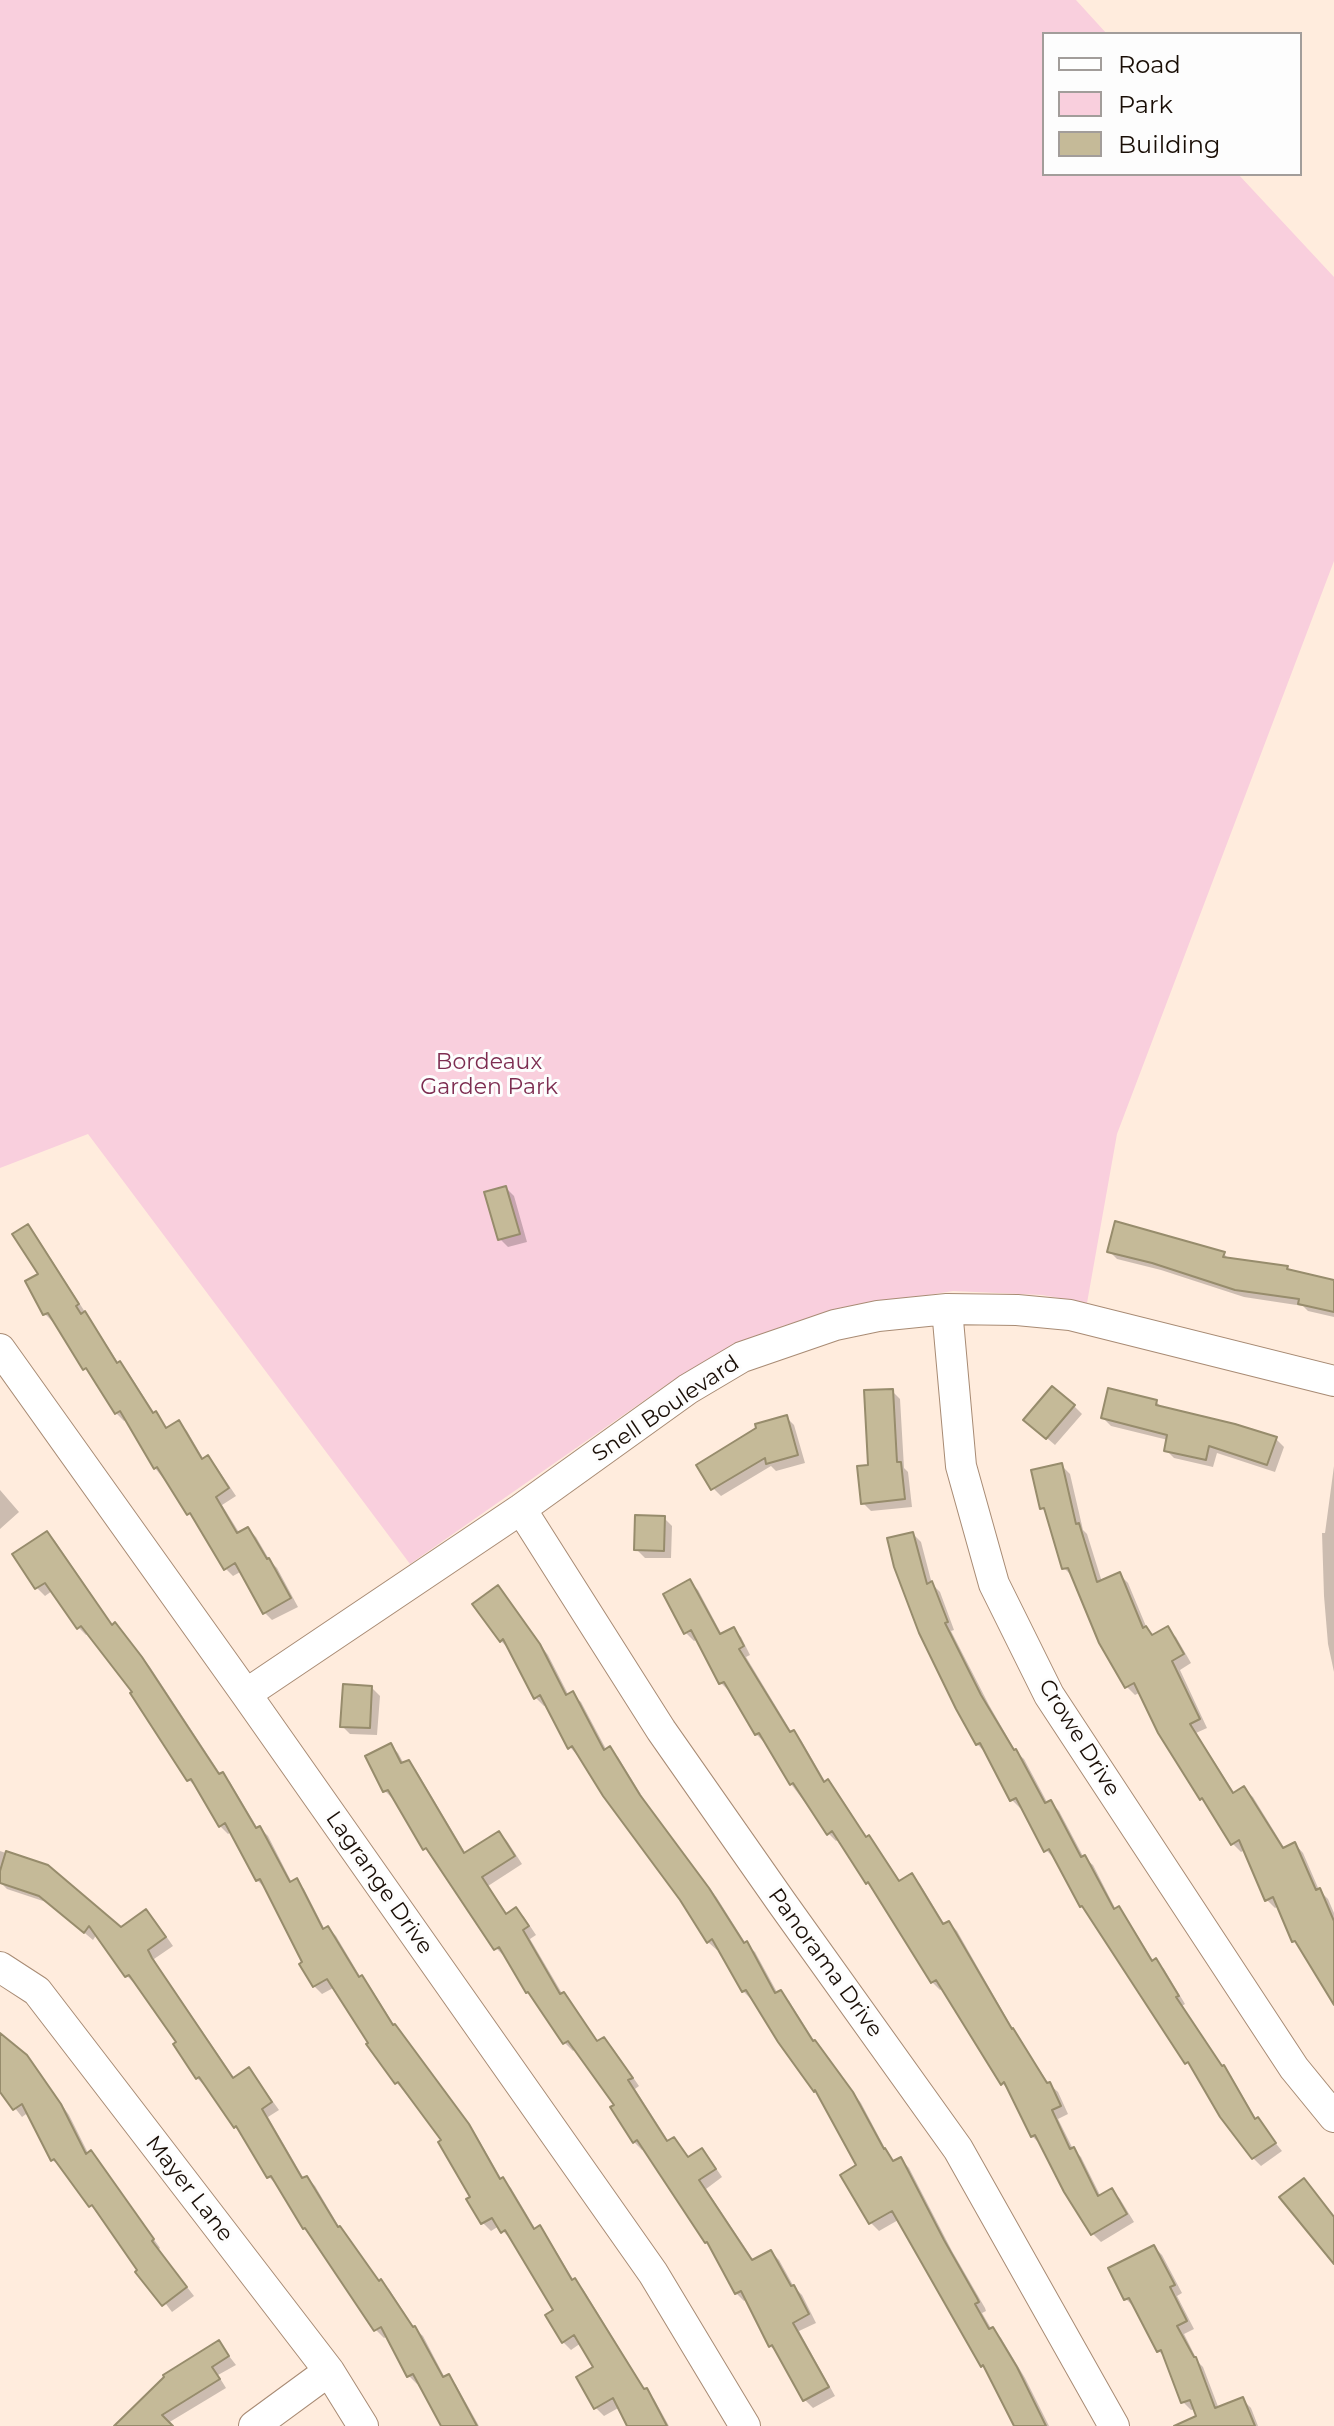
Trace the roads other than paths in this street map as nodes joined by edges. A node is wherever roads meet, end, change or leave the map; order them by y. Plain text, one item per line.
1 (947, 1309) junction
2 (5, 1366) edge
3 (1334, 1381) edge
4 (521, 1509) junction
5 (246, 1694) junction
6 (0, 1967) edge
7 (1334, 2117) edge
8 (329, 2371) junction
9 (254, 2426) edge
10 (363, 2426) edge
11 (745, 2426) edge
12 (1114, 2426) edge

1 - 3 street, Snell Boulevard
1 - 4 street, Snell Boulevard
1 - 7 street, Crowe Drive
2 - 5 street, Lagrange Drive
4 - 5 street, Snell Boulevard
4 - 12 street, Panorama Drive
5 - 11 street, Lagrange Drive
6 - 8 street, Mayer Lane
8 - 9 street
8 - 10 street, Mayer Lane

